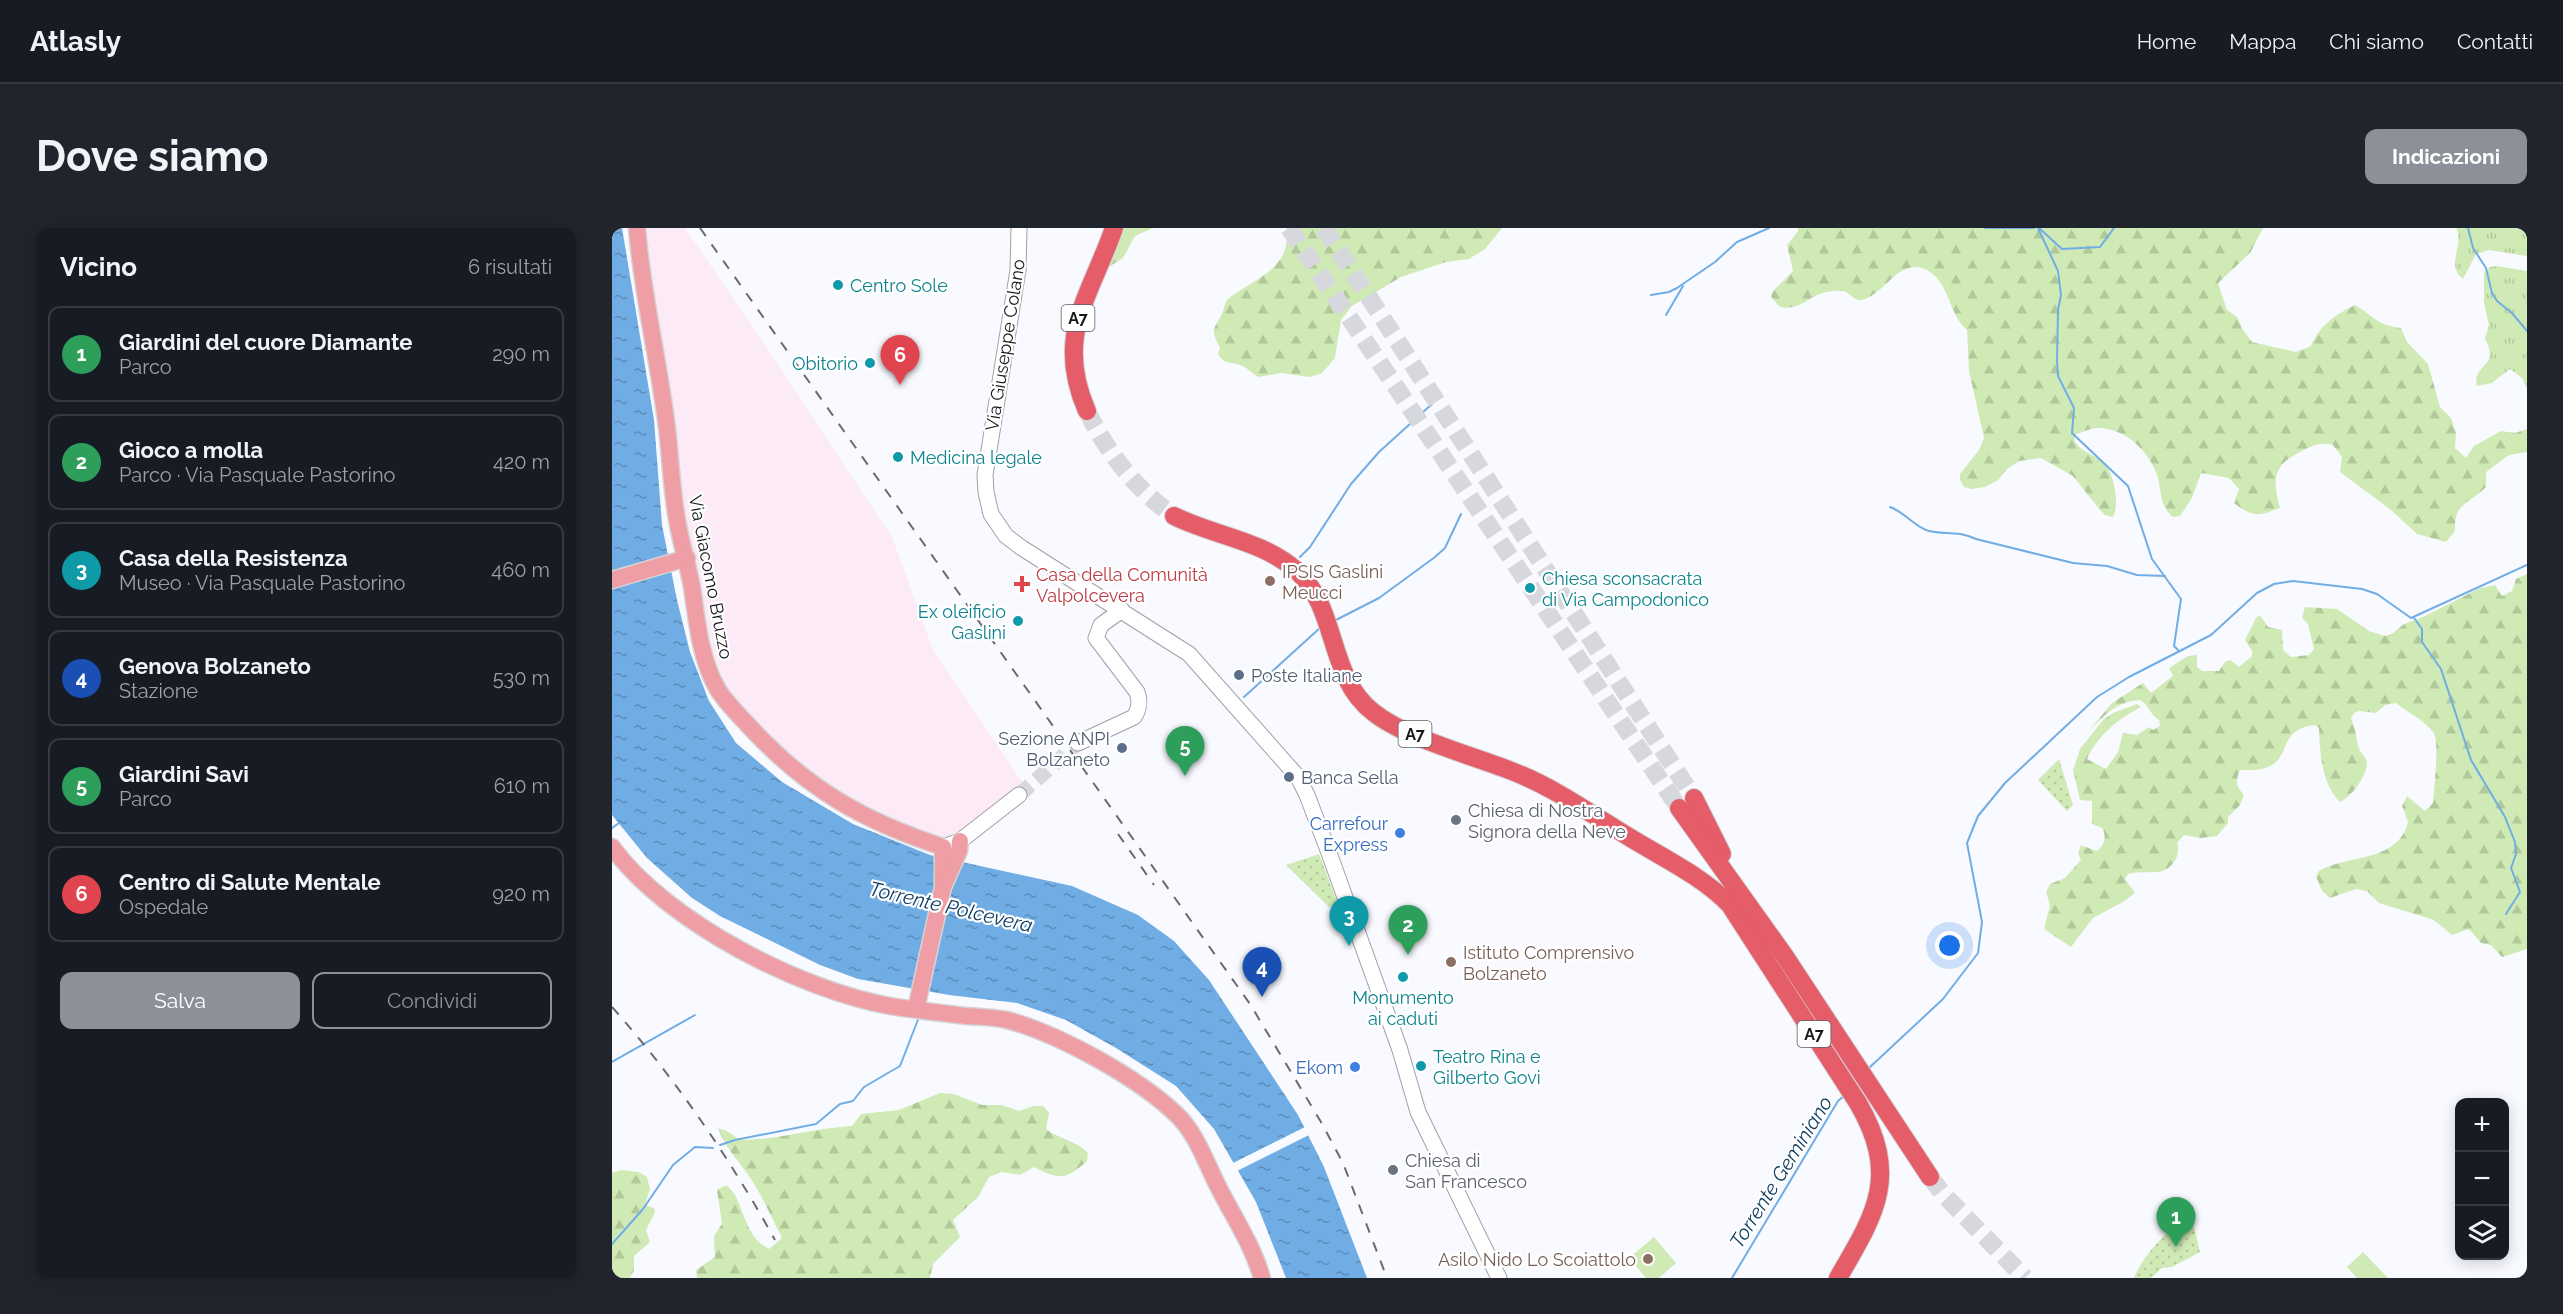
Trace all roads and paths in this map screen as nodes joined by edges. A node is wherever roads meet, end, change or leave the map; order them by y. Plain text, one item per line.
1 (637, 228) edge
2 (1019, 228) edge
3 (1114, 228) edge
4 (1087, 411) tunnel mouth
5 (1174, 516) tunnel mouth
6 (679, 560) junction
7 (612, 580) edge
8 (1117, 614) junction
9 (1078, 743) tunnel mouth
10 (1019, 795) tunnel mouth
11 (1692, 813) tunnel mouth
12 (612, 847) edge
13 (951, 849) junction
14 (918, 1002) junction
15 (1930, 1177) tunnel mouth
16 (1262, 1278) edge
17 (1499, 1278) edge
18 (1838, 1278) edge

1 - 6 main road, Via Giacomo Bruzzo
2 - 8 main road, Via Giuseppe Colano
3 - 4 highway, A7
5 - 18 highway, A7
6 - 7 main road
6 - 13 main road, Via Giacomo Bruzzo
8 - 9 main road
8 - 17 main road
10 - 13 main road
11 - 15 highway, A7
12 - 14 main road
13 - 14 main road
14 - 16 main road

